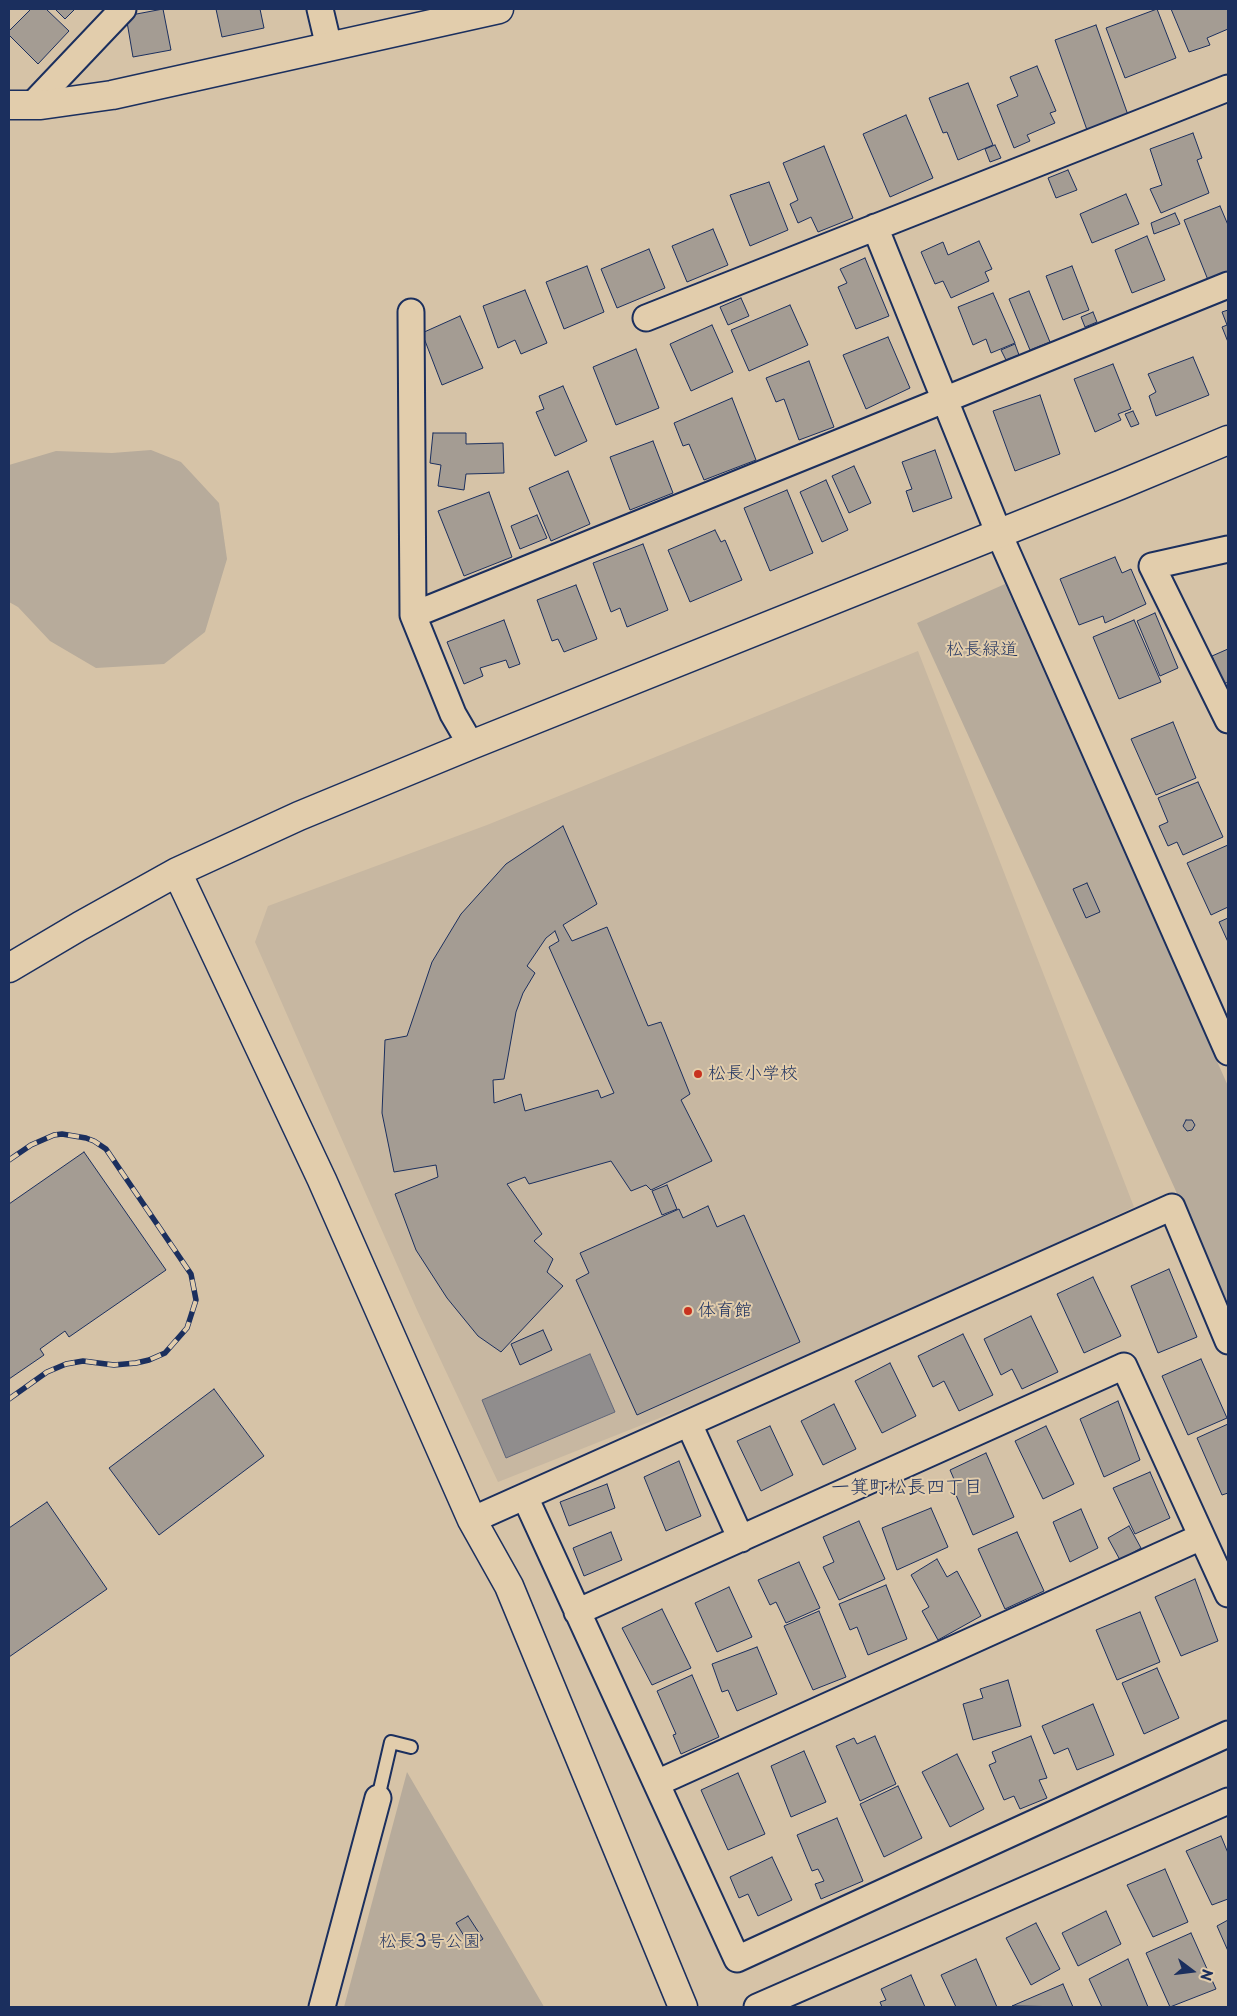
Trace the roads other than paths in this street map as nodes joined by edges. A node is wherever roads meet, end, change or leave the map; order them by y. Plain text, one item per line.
1 (123, 9) edge
2 (320, 9) edge
3 (499, 9) edge
4 (329, 47) junction
5 (1228, 88) edge
6 (20, 105) edge
7 (875, 227) junction
8 (1228, 285) edge
9 (411, 312) dead end
10 (646, 318) dead end
11 (945, 400) junction
12 (1228, 440) edge
13 (999, 534) junction
14 (1228, 549) edge
15 (414, 615) junction
16 (1228, 720) edge
17 (471, 745) junction
18 (177, 872) junction
19 (9, 968) edge
20 (1228, 1052) edge
21 (1228, 1341) edge
22 (689, 1424) junction
23 (525, 1497) junction
24 (472, 1520) junction
25 (1201, 1537) junction
26 (740, 1539) junction
27 (1228, 1594) edge
28 (577, 1612) junction
29 (1228, 1734) edge
30 (411, 1747) dead end
31 (657, 1783) junction
32 (378, 1798) joint
33 (1228, 1801) edge
34 (322, 2007) edge
35 (683, 2007) edge
36 (757, 2007) edge

1 - 6 street
2 - 4 street
3 - 4 street
4 - 6 street
5 - 7 street
7 - 10 street
7 - 11 street
8 - 11 street
9 - 15 street
11 - 13 street
11 - 15 street
12 - 13 street
13 - 17 street
13 - 20 street
14 - 16 street
15 - 17 street
17 - 18 street
18 - 19 street
18 - 24 street
21 - 22 street
22 - 23 street
22 - 26 street
23 - 24 street
23 - 28 street
24 - 35 street
25 - 26 street
25 - 27 street
25 - 31 street
26 - 28 street
28 - 31 street
29 - 31 street
30 - 32 lane
32 - 34 street
33 - 36 street

